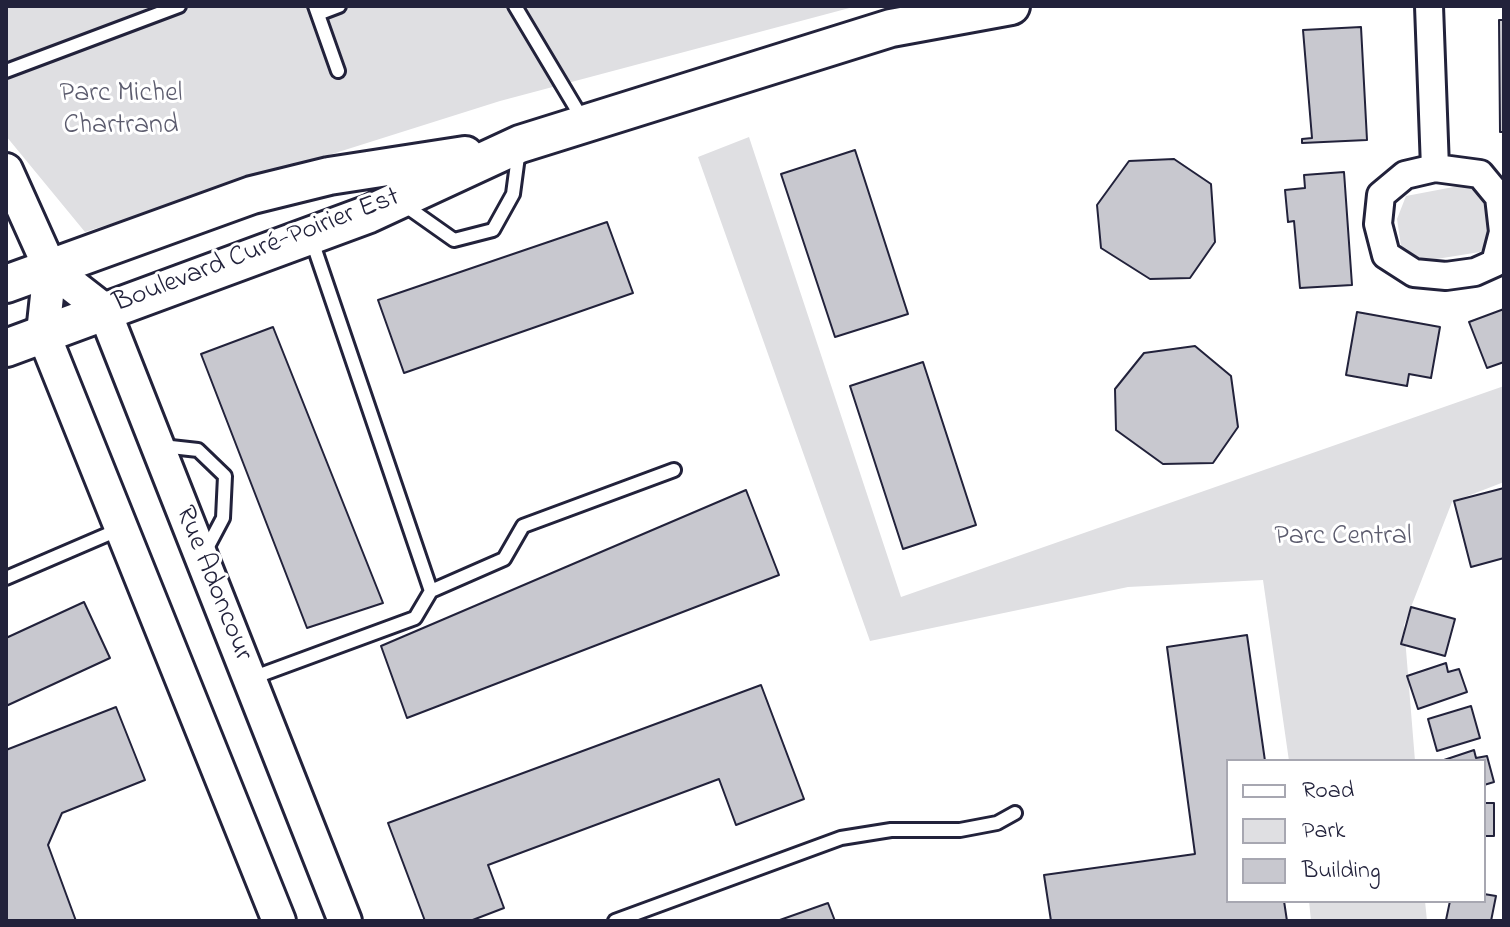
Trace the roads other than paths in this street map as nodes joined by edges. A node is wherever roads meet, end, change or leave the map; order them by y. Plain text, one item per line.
1 (179, 6) edge
2 (339, 6) edge
3 (515, 6) edge
4 (1011, 6) edge
5 (1429, 6) edge
6 (316, 10) edge
7 (6, 71) edge
8 (338, 71) dead end
9 (584, 123) junction
10 (513, 147) junction
11 (1435, 168) junction
12 (6, 170) edge
13 (397, 200) junction
14 (309, 235) junction
15 (50, 268) junction
16 (6, 284) edge
17 (104, 310) junction
18 (43, 333) junction
19 (6, 348) edge
20 (157, 446) junction
21 (674, 470) dead end
22 (121, 528) junction
23 (202, 558) junction
24 (6, 578) edge
25 (431, 591) junction
26 (249, 679) junction
27 (1015, 813) dead end
28 (279, 921) edge
29 (345, 921) edge
30 (615, 921) edge

1 - 7 lane
2 - 6 lane
3 - 9 lane
4 - 9 main road, Boulevard Curé-Poirier Est
5 - 11 street
6 - 8 lane
9 - 10 main road, Boulevard Curé-Poirier Est
10 - 13 main road, Boulevard Curé-Poirier Est
10 - 13 lane
10 - 15 main road, Boulevard Curé-Poirier Est
11 - 11 street
12 - 15 street
13 - 14 main road, Boulevard Curé-Poirier Est
14 - 17 main road, Boulevard Curé-Poirier Est
14 - 25 lane
15 - 16 main road, Boulevard Curé-Poirier Est
15 - 17 street
15 - 18 street
17 - 18 main road, Boulevard Curé-Poirier Est
17 - 20 street, Rue Adoncour
18 - 19 main road, Boulevard Curé-Poirier Est
18 - 22 street
20 - 23 street, Rue Adoncour
20 - 23 lane
21 - 25 lane
22 - 24 lane
22 - 28 street
23 - 26 street, Rue Adoncour
25 - 26 lane
26 - 29 street, Rue Adoncour
27 - 30 lane

